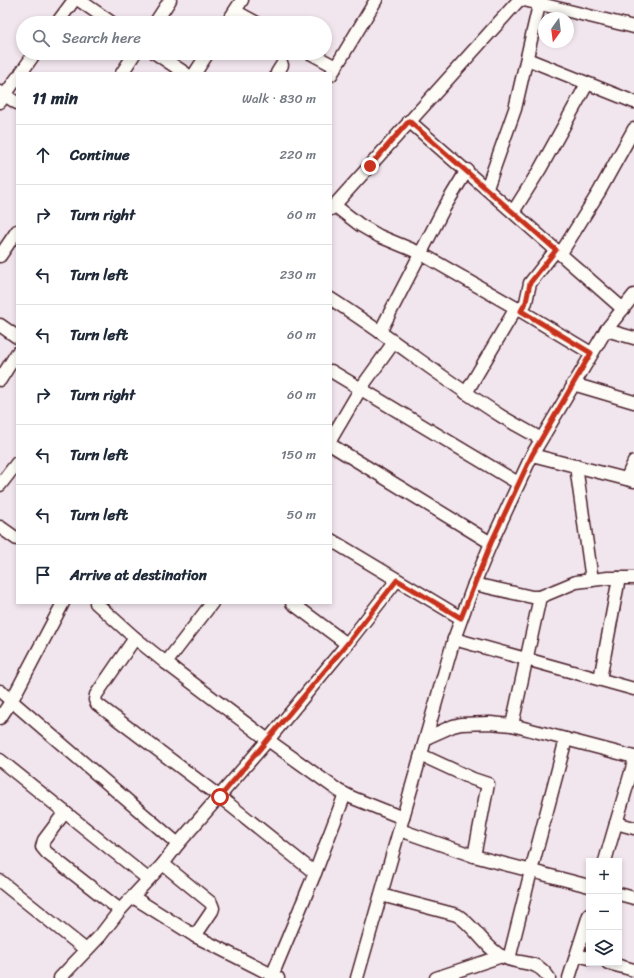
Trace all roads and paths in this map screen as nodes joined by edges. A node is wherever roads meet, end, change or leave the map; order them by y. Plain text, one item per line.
1 (74, 0) edge
2 (79, 0) edge
3 (170, 0) edge
4 (242, 0) edge
5 (376, 0) edge
6 (519, 0) edge
7 (524, 0) edge
8 (539, 5) junction
9 (235, 11) junction
10 (62, 16) edge
11 (102, 16) edge
12 (160, 16) edge
13 (232, 16) edge
14 (244, 16) edge
15 (634, 27) edge
16 (527, 59) junction
17 (30, 60) edge
18 (130, 60) edge
19 (166, 60) edge
20 (203, 60) edge
21 (319, 60) edge
22 (333, 71) edge
23 (22, 72) edge
24 (123, 72) edge
25 (184, 72) edge
26 (196, 72) edge
27 (16, 79) edge
28 (587, 84) junction
29 (2, 96) edge
30 (634, 102) edge
31 (16, 103) edge
32 (409, 121) junction
33 (634, 130) edge
34 (467, 170) junction
35 (487, 188) junction
36 (332, 207) edge
37 (513, 212) junction
38 (16, 232) edge
39 (559, 252) junction
40 (420, 254) junction
41 (0, 256) edge
42 (634, 295) edge
43 (332, 300) edge
44 (623, 309) junction
45 (518, 310) junction
46 (0, 325) edge
47 (606, 330) junction
48 (380, 332) junction
49 (16, 336) edge
50 (634, 338) edge
51 (394, 342) junction
52 (591, 353) junction
53 (16, 355) edge
54 (332, 372) edge
55 (0, 380) edge
56 (573, 384) junction
57 (361, 388) junction
58 (466, 393) junction
59 (634, 402) edge
60 (332, 437) edge
61 (541, 439) junction
62 (332, 446) edge
63 (532, 455) junction
64 (634, 462) edge
65 (16, 464) edge
66 (576, 466) junction
67 (631, 480) edge
68 (518, 483) junction
69 (0, 485) edge
70 (0, 527) edge
71 (16, 538) edge
72 (332, 541) edge
73 (491, 543) junction
74 (620, 578) junction
75 (634, 578) edge
76 (397, 580) junction
77 (592, 580) junction
78 (474, 584) junction
79 (540, 597) junction
80 (61, 604) edge
81 (97, 604) edge
82 (211, 604) edge
83 (293, 604) edge
84 (461, 618) junction
85 (135, 638) junction
86 (454, 639) junction
87 (347, 644) junction
88 (527, 659) junction
89 (166, 663) junction
90 (600, 679) junction
91 (634, 689) edge
92 (0, 691) edge
93 (12, 700) junction
94 (0, 718) edge
95 (512, 725) junction
96 (426, 738) junction
97 (566, 739) junction
98 (268, 740) junction
99 (421, 755) junction
100 (634, 757) edge
101 (0, 760) edge
102 (634, 762) edge
103 (345, 794) junction
104 (220, 797) junction
105 (65, 812) junction
106 (403, 818) junction
107 (616, 823) junction
108 (634, 828) edge
109 (400, 830) junction
110 (178, 844) junction
111 (474, 856) junction
112 (606, 858) edge
113 (164, 864) junction
114 (531, 871) junction
115 (315, 873) junction
116 (148, 879) junction
117 (0, 881) edge
118 (586, 885) edge
119 (381, 895) junction
120 (622, 895) edge
121 (133, 897) junction
122 (634, 898) edge
123 (120, 910) junction
124 (586, 925) edge
125 (195, 936) junction
126 (86, 950) junction
127 (577, 955) junction
128 (586, 957) edge
129 (505, 958) junction
130 (619, 966) edge
131 (634, 970) edge
132 (273, 977) edge
133 (61, 978) edge
134 (357, 978) edge
135 (436, 978) edge
136 (549, 978) edge
137 (569, 978) edge

1 - 10 street
2 - 11 street
3 - 12 street
4 - 9 street
5 - 22 street
6 - 32 street
7 - 8 street
8 - 15 street
8 - 16 street
9 - 13 street
9 - 14 street
16 - 28 street
16 - 35 street
17 - 23 street
18 - 24 street
19 - 25 street
20 - 26 street
21 - 22 street
27 - 29 street
28 - 30 street
28 - 37 street
29 - 31 street
32 - 34 street
32 - 36 street
33 - 39 street
34 - 35 street
34 - 40 street
35 - 37 street
36 - 40 street
37 - 39 street
38 - 41 street
39 - 44 street
39 - 45 street
40 - 45 street
40 - 48 street
42 - 44 street
43 - 48 street
44 - 47 street
45 - 52 street
45 - 58 street
46 - 49 street
47 - 50 street
47 - 52 street
48 - 51 street
51 - 57 street
51 - 58 street
52 - 56 street
53 - 55 street
54 - 57 street
56 - 59 street
56 - 61 street
57 - 60 street
57 - 68 street
58 - 61 street
61 - 63 street
62 - 73 street
63 - 66 street
63 - 68 street
64 - 67 street
65 - 69 street
66 - 67 street
66 - 77 street
68 - 73 street
70 - 71 street
72 - 76 street
73 - 78 street
74 - 75 street
74 - 77 street
74 - 90 street
76 - 84 street
76 - 87 street
77 - 79 street
78 - 79 street
78 - 84 street
79 - 88 street
80 - 93 street
81 - 85 street
82 - 89 street
83 - 87 street
84 - 86 street
85 - 89 street
85 - 104 street
86 - 88 street
86 - 96 street
87 - 98 street
88 - 90 street
88 - 95 street
89 - 98 street
90 - 91 street
92 - 93 street
93 - 94 street
93 - 110 street
95 - 96 street
95 - 97 street
96 - 99 street
97 - 100 street
97 - 114 street
98 - 103 street
98 - 104 street
99 - 106 street
99 - 111 street
101 - 105 street
102 - 107 street
103 - 106 street
103 - 115 street
104 - 110 street
104 - 115 street
105 - 116 street
105 - 123 street
106 - 109 street
107 - 108 street
107 - 112 street
109 - 111 street
109 - 119 street
110 - 113 street
111 - 114 street
113 - 116 street
113 - 125 street
114 - 118 street
114 - 129 street
115 - 132 street
116 - 121 street
117 - 126 street
119 - 129 street
119 - 134 street
120 - 122 street
121 - 123 street
121 - 125 street
123 - 126 street
124 - 127 street
125 - 132 street
126 - 133 street
127 - 128 street
127 - 137 street
129 - 135 street
129 - 136 street
130 - 131 street

